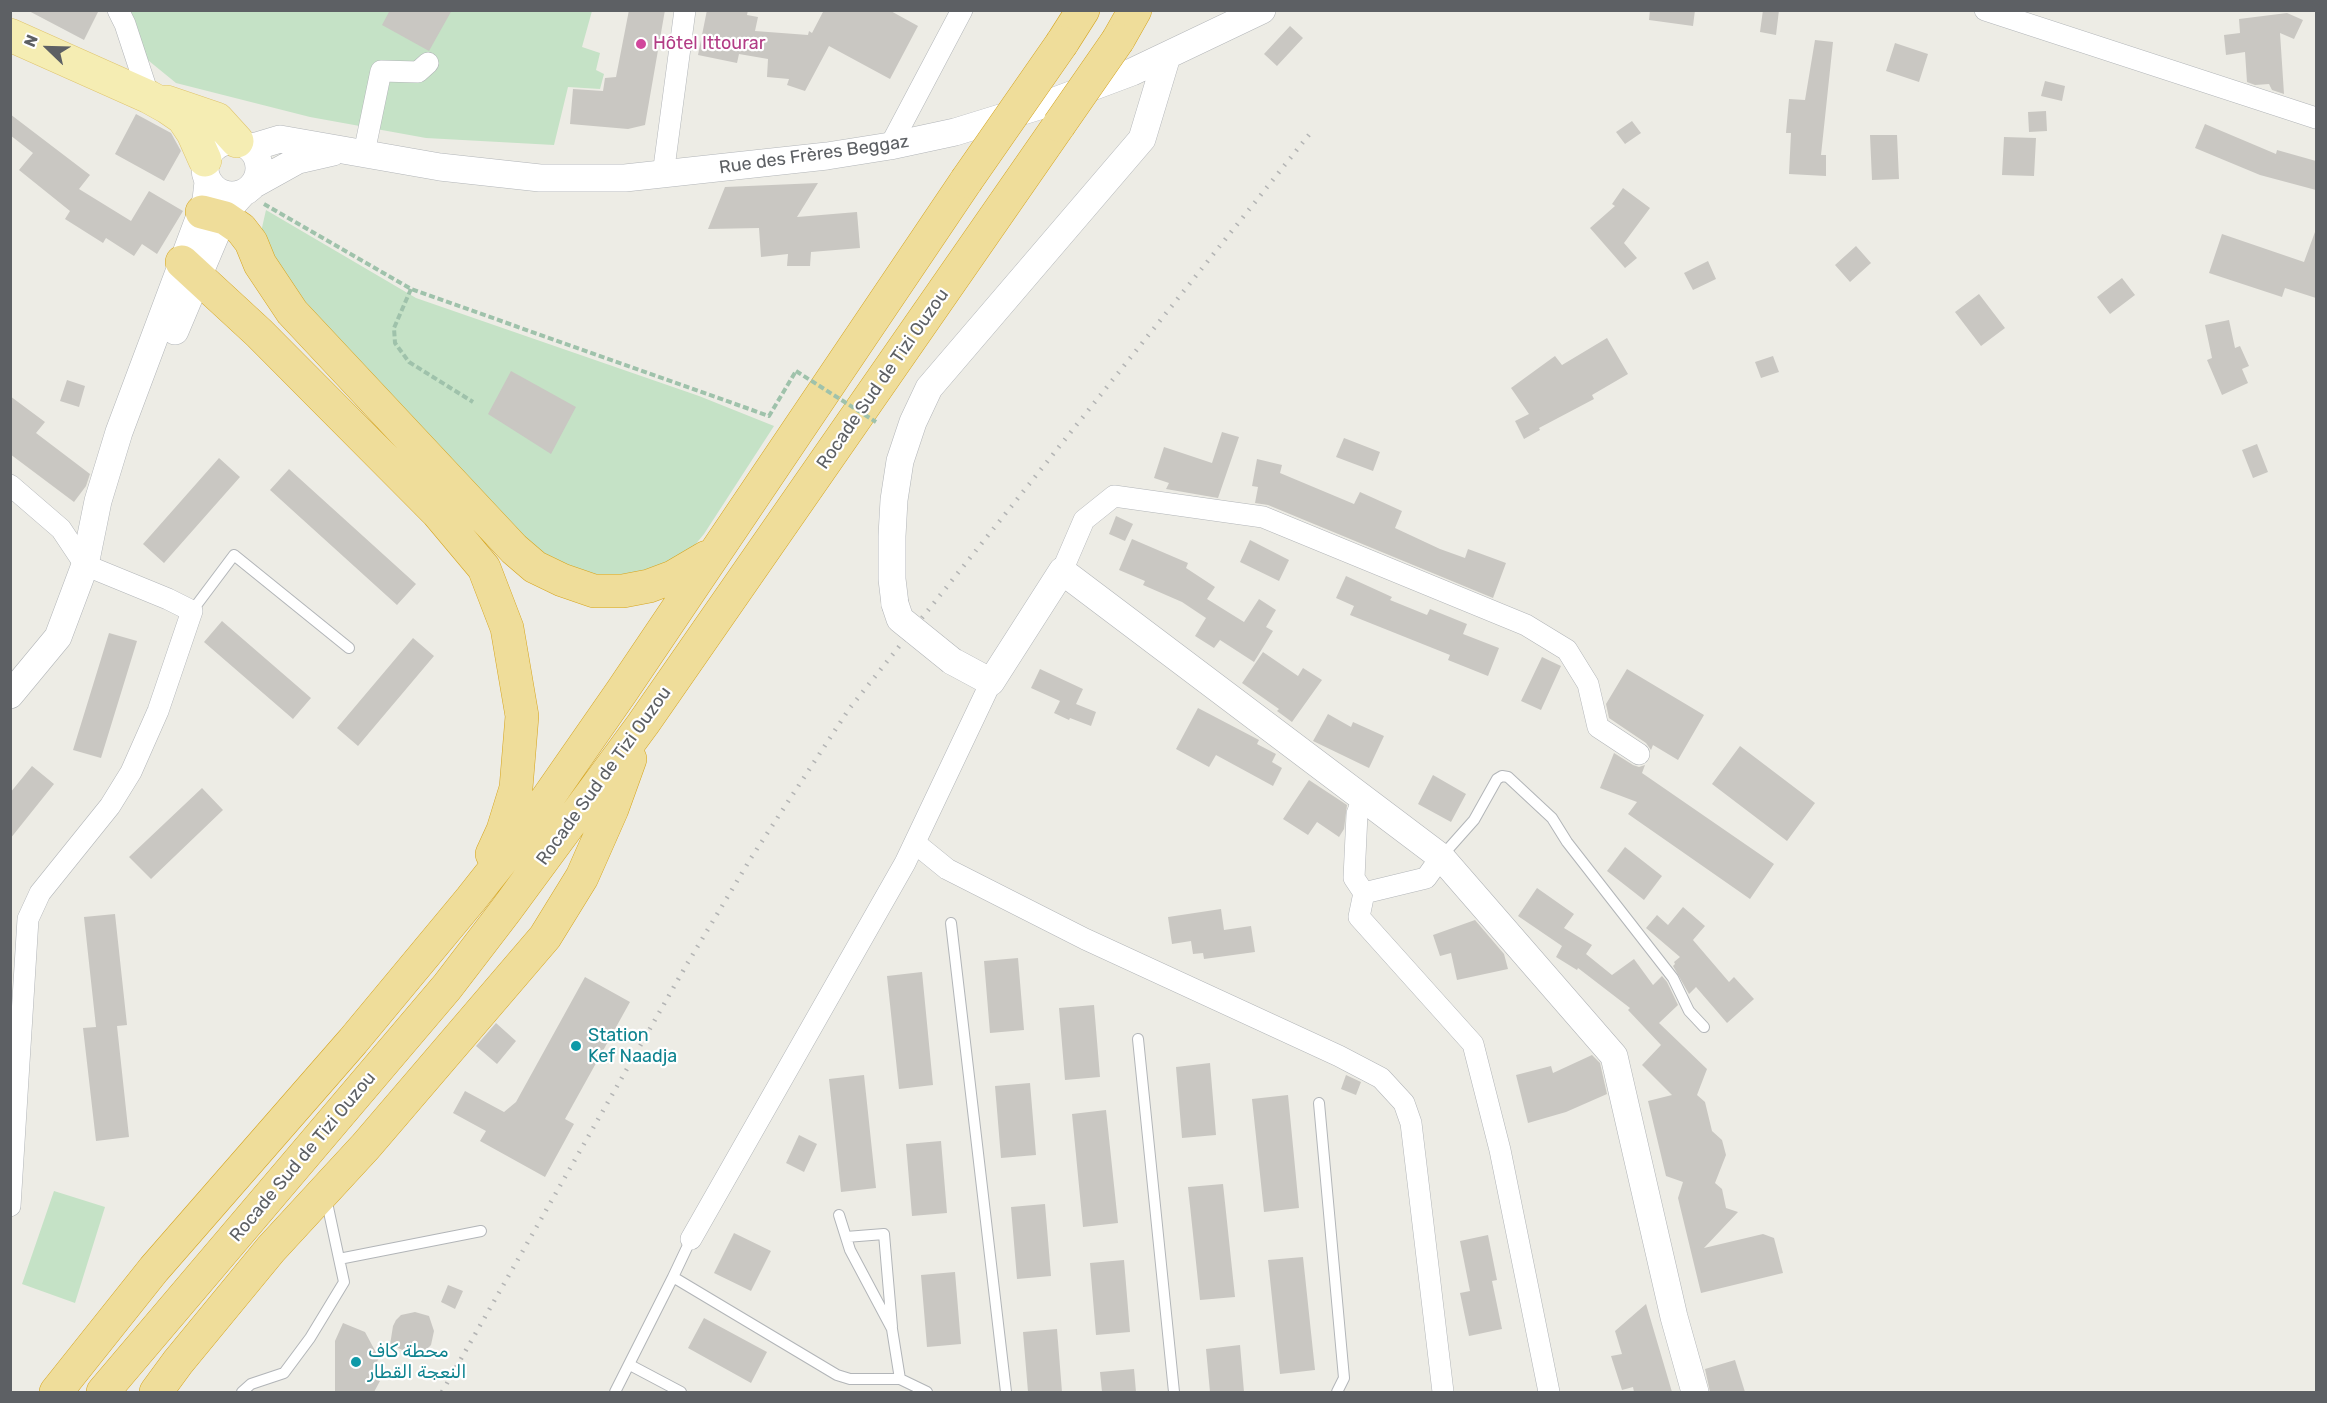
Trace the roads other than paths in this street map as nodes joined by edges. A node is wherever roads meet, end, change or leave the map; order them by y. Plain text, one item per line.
1 (118, 10) edge
2 (685, 10) edge
3 (962, 10) edge
4 (1083, 10) edge
5 (1135, 10) edge
6 (1262, 10) edge
7 (1985, 10) edge
8 (10, 35) edge
9 (1167, 56) junction
10 (428, 63) dead end
11 (149, 97) junction
12 (2316, 118) edge
13 (243, 144) junction
14 (890, 146) junction
15 (354, 151) junction
16 (663, 175) junction
17 (226, 192) junction
18 (190, 268) junction
19 (10, 485) edge
20 (714, 553) junction
21 (85, 566) junction
22 (1062, 571) junction
23 (192, 611) junction
24 (349, 648) dead end
25 (991, 682) junction
26 (10, 695) edge
27 (643, 724) junction
28 (1639, 754) dead end
29 (1363, 798) junction
30 (915, 843) junction
31 (1441, 856) junction
32 (1364, 893) junction
33 (471, 899) junction
34 (951, 923) dead end
35 (1704, 1027) dead end
36 (1138, 1039) dead end
37 (1319, 1103) dead end
38 (11, 1177) edge
39 (324, 1190) junction
40 (10, 1206) edge
41 (839, 1215) dead end
42 (481, 1231) dead end
43 (846, 1238) junction
44 (691, 1239) joint
45 (339, 1259) junction
46 (673, 1277) junction
47 (892, 1329) junction
48 (630, 1365) junction
49 (900, 1379) junction
50 (56, 1392) edge
51 (103, 1392) edge
52 (156, 1392) edge
53 (242, 1392) edge
54 (615, 1392) edge
55 (681, 1392) edge
56 (927, 1392) edge
57 (1006, 1392) edge
58 (1174, 1392) edge
59 (1337, 1392) edge
60 (1443, 1392) edge
61 (1549, 1392) edge
62 (1695, 1392) edge

1 - 11 street
2 - 16 street
3 - 14 street
4 - 20 highway, Rocade Sud de Tizi Ouzou, bridge
5 - 27 highway, Rocade Sud de Tizi Ouzou, bridge
6 - 9 street, Rue des Frères Beggaz
7 - 12 street
8 - 11 main road
9 - 14 street, Rue des Frères Beggaz
9 - 25 street, bridge
10 - 15 street
11 - 13 main road
11 - 17 main road
13 - 15 street, Rue des Frères Beggaz
13 - 17 street
13 - 17 street, Rue des Frères Beggaz
14 - 16 street, Rue des Frères Beggaz
15 - 16 street, Rue des Frères Beggaz
15 - 17 street
17 - 18 street
17 - 20 highway
18 - 21 street
18 - 33 highway
19 - 21 street
20 - 33 highway, Rocade Sud de Tizi Ouzou
21 - 23 street
21 - 26 street
22 - 25 street
22 - 28 street
22 - 29 street
23 - 24 lane
23 - 38 street
25 - 30 street
27 - 39 highway
27 - 51 highway, Rocade Sud de Tizi Ouzou
29 - 31 street
29 - 32 street
30 - 44 street
30 - 60 street
31 - 32 street
31 - 35 lane
31 - 62 street
32 - 61 street
33 - 50 highway, Rocade Sud de Tizi Ouzou
34 - 57 lane
36 - 58 lane
37 - 59 lane
38 - 40 street
39 - 45 lane
39 - 52 highway
41 - 43 lane
42 - 45 lane
43 - 47 lane
43 - 47 lane
44 - 46 lane
45 - 53 lane
46 - 48 lane
46 - 49 lane
47 - 49 lane
48 - 54 lane
48 - 55 lane
49 - 56 lane

